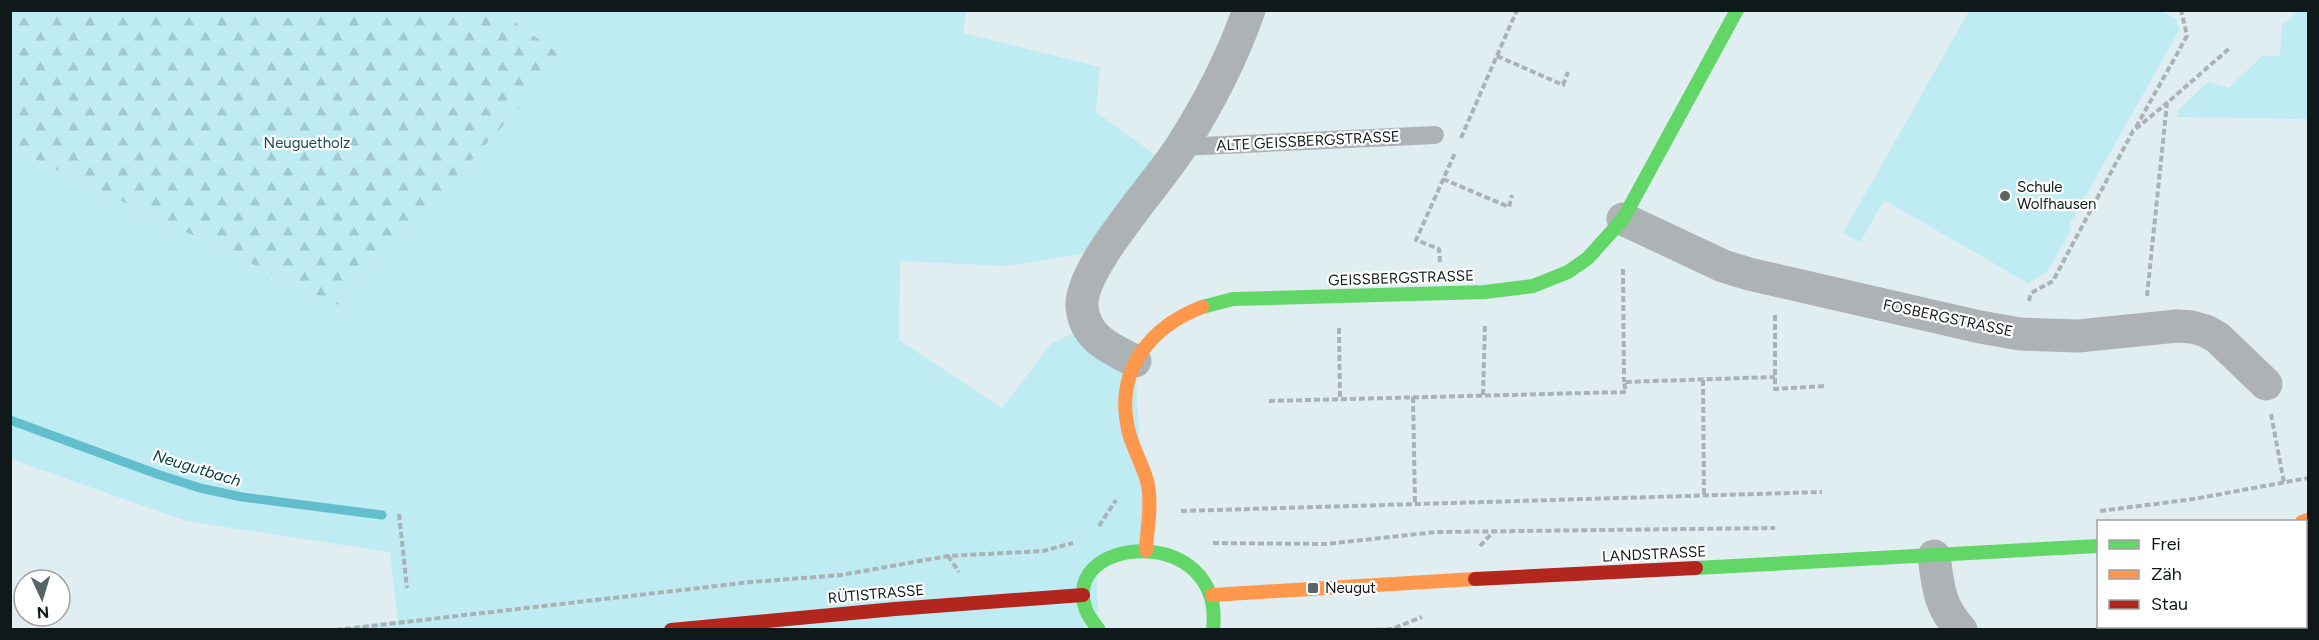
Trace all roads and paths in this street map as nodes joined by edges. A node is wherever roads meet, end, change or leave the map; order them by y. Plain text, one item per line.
1 (1249, 10) edge
2 (1516, 10) edge
3 (1737, 10) edge
4 (2181, 10) edge
5 (2231, 47) dead end
6 (1497, 56) junction
7 (1568, 72) dead end
8 (2167, 103) junction
9 (2133, 131) junction
10 (1436, 135) dead end
11 (1181, 147) junction
12 (1443, 179) junction
13 (1512, 195) dead end
14 (1623, 219) junction
15 (1778, 281) junction
16 (1485, 292) junction
17 (1441, 293) junction
18 (2030, 296) dead end
19 (1339, 297) junction
20 (2144, 329) junction
21 (1135, 361) junction
22 (1775, 377) junction
23 (1703, 380) junction
24 (1624, 382) junction
25 (2266, 384) joint
26 (1825, 386) dead end
27 (1483, 395) junction
28 (1413, 397) junction
29 (1340, 399) junction
30 (1269, 401) dead end
31 (2308, 478) edge
32 (2283, 483) junction
33 (1821, 492) dead end
34 (1704, 496) junction
35 (1149, 497) junction
36 (1414, 505) junction
37 (2089, 512) dead end
38 (399, 514) dead end
39 (1786, 527) dead end
40 (1095, 530) dead end
41 (1080, 540) dead end
42 (1212, 543) dead end
43 (2097, 546) edge
44 (1146, 550) junction
45 (1934, 556) junction
46 (407, 588) dead end
47 (1083, 595) junction
48 (1212, 596) junction
49 (336, 630) edge
50 (671, 630) edge
51 (1099, 630) edge
52 (1213, 630) edge
53 (1961, 630) edge

1 - 11 street
2 - 6 path
3 - 14 main road, GEISSBERGSTRASSE
4 - 9 path
5 - 8 path
6 - 7 path
6 - 12 path
8 - 9 path
8 - 20 path
9 - 18 path
10 - 11 lane, ALTE GEISSBERGSTRASSE
11 - 21 street
12 - 13 path
12 - 17 path
14 - 15 street, FOSBERGSTRASSE
14 - 16 main road, GEISSBERGSTRASSE
14 - 24 path
15 - 20 street, FOSBERGSTRASSE
15 - 22 path
16 - 17 main road, GEISSBERGSTRASSE
16 - 27 path
17 - 19 main road, GEISSBERGSTRASSE
19 - 21 main road, GEISSBERGSTRASSE
19 - 29 path
20 - 25 street, FOSBERGSTRASSE
21 - 35 main road, GEISSBERGSTRASSE
22 - 23 path
22 - 26 path
23 - 24 path
23 - 34 path
24 - 27 path
25 - 32 path
27 - 28 path
28 - 29 path
28 - 36 path
29 - 30 path
31 - 32 path
32 - 37 path
33 - 34 path
34 - 36 path
35 - 36 path
35 - 40 path
35 - 44 main road, GEISSBERGSTRASSE
38 - 46 path
39 - 42 path
41 - 49 path
43 - 45 main road, LANDSTRASSE
44 - 47 main road
44 - 48 main road
45 - 48 main road, LANDSTRASSE
45 - 53 street
47 - 50 main road, RÜTISTRASSE
47 - 51 main road
48 - 52 main road

